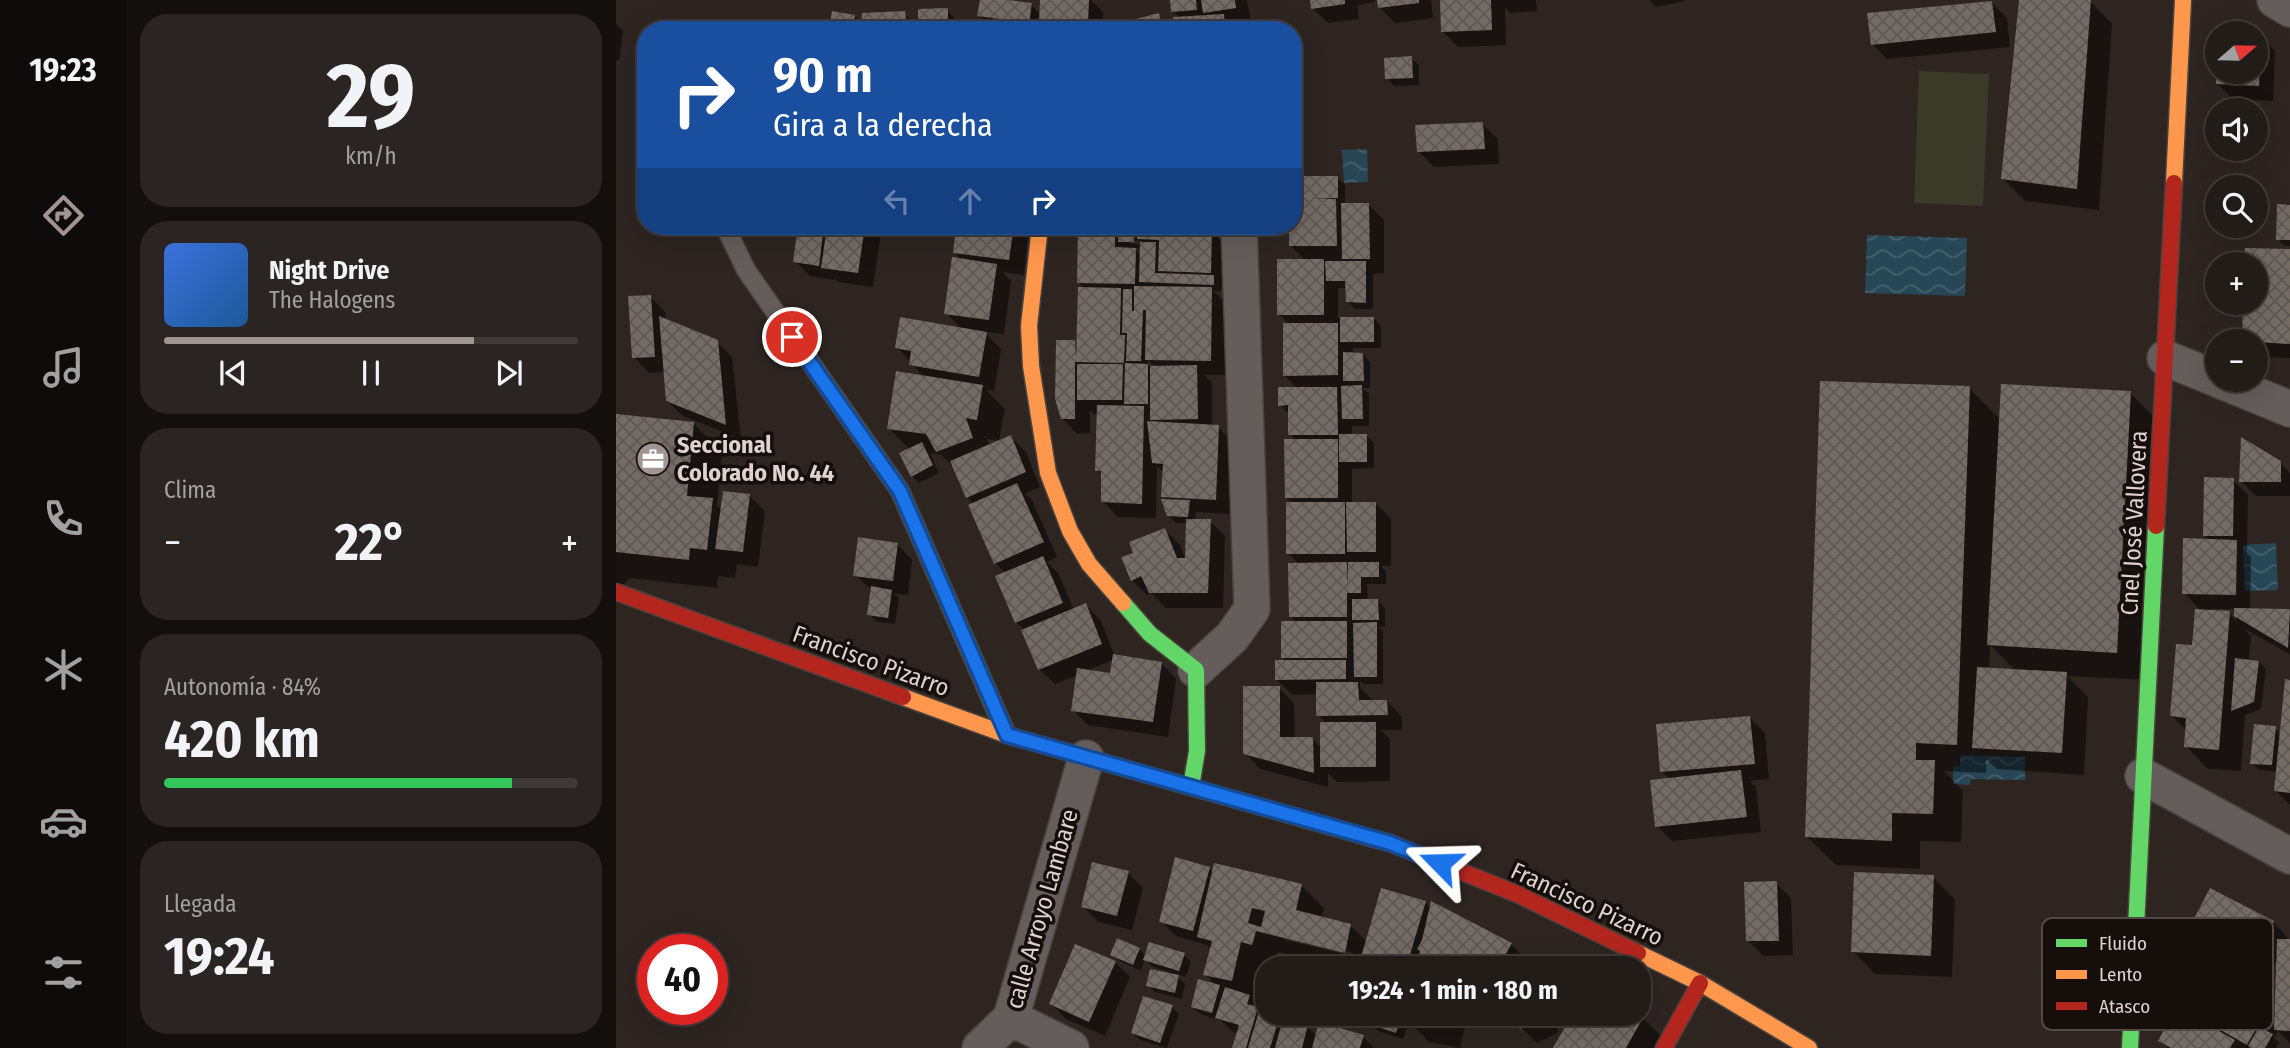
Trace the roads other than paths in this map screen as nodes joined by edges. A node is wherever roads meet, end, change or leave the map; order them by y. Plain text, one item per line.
1 (2183, 0) edge
2 (2275, 0) edge
3 (2290, 9) edge
4 (729, 235) edge
5 (1039, 235) edge
6 (1239, 235) edge
7 (2165, 358) junction
8 (2205, 374) edge
9 (2249, 392) edge
10 (2290, 409) edge
11 (616, 592) edge
12 (1196, 670) junction
13 (1007, 735) junction
14 (1086, 758) junction
15 (2143, 776) junction
16 (1191, 787) junction
17 (2290, 856) edge
18 (2136, 918) edge
19 (1700, 983) junction
20 (1011, 1018) junction
21 (2131, 1030) edge
22 (980, 1048) edge
23 (1071, 1048) edge
24 (1664, 1048) edge
25 (1809, 1048) edge
26 (2130, 1048) edge

1 - 7 street, Cnel José Vallovera
2 - 3 street
4 - 13 lane
5 - 12 street
6 - 12 street
7 - 8 street
7 - 15 street, Cnel José Vallovera
9 - 10 street
11 - 13 street, Francisco Pizarro
12 - 16 street
13 - 14 street, Francisco Pizarro
14 - 16 street, Francisco Pizarro
14 - 20 street, calle Arroyo Lambare
15 - 17 street
15 - 18 street, Cnel José Vallovera
16 - 19 street, Francisco Pizarro
19 - 24 street
19 - 25 street, Francisco Pizarro
20 - 22 street, calle Arroyo Lambare
20 - 23 street
21 - 26 street, Cnel José Vallovera

